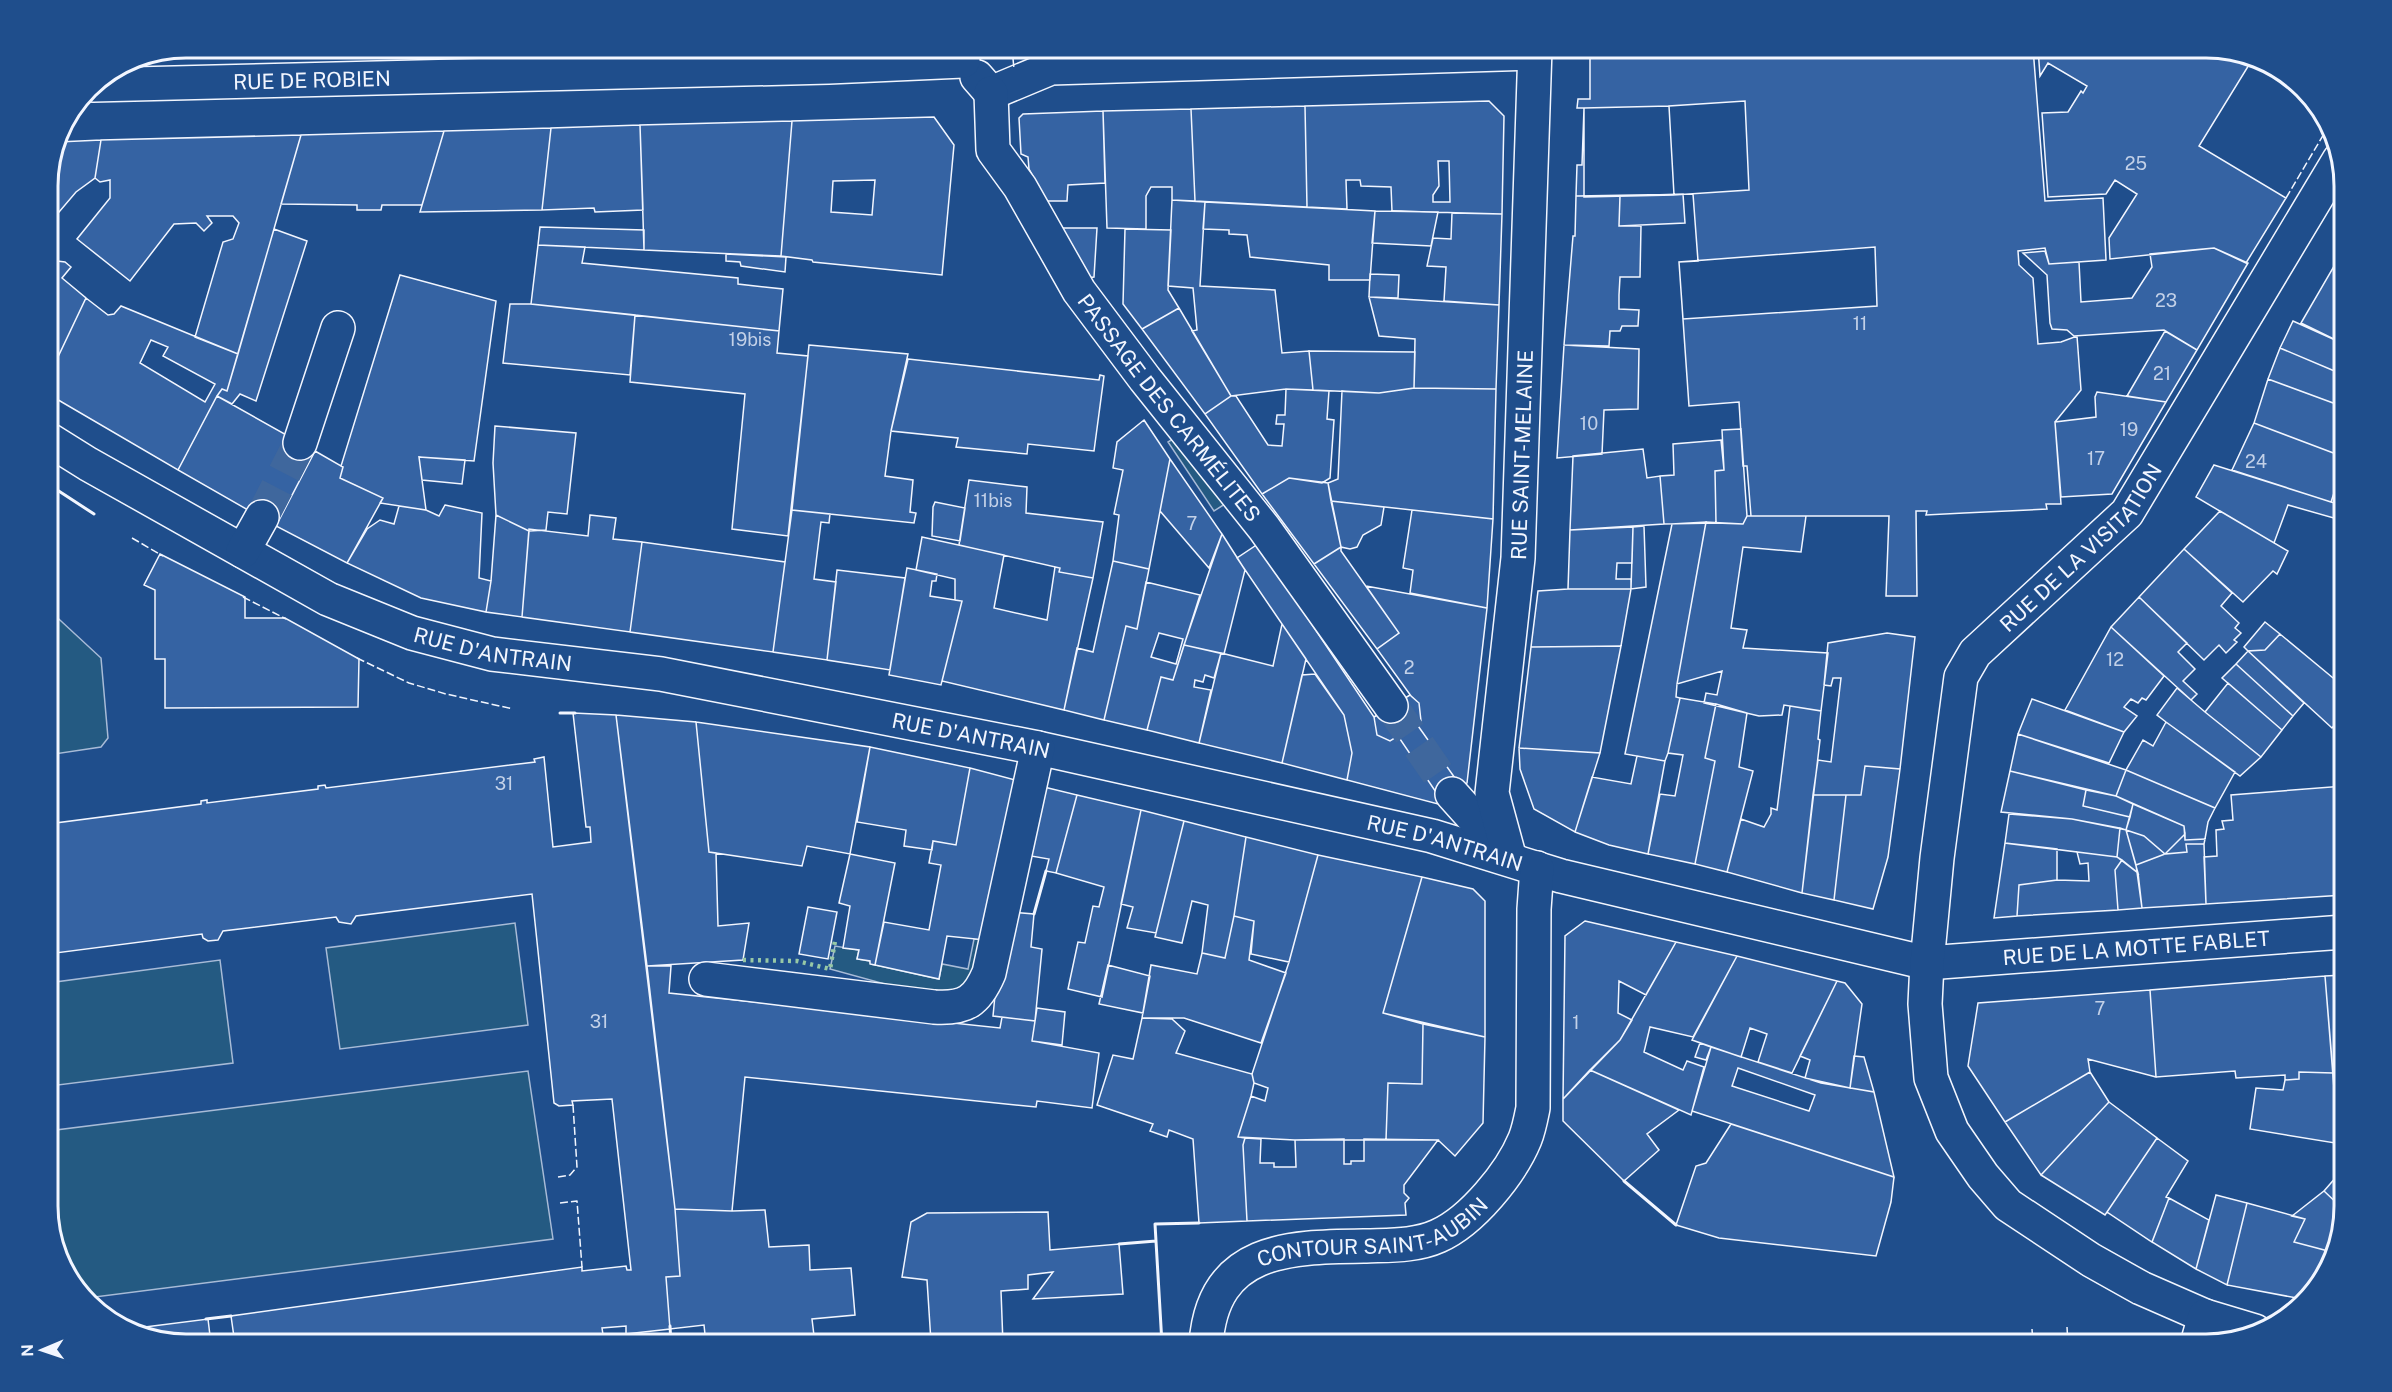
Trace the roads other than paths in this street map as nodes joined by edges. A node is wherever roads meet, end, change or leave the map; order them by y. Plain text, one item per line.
1 (920, 58) edge
2 (964, 58) edge
3 (1336, 58) edge
4 (1535, 58) edge
5 (109, 85) edge
6 (991, 93) junction
7 (2332, 171) edge
8 (338, 328) dead end
9 (300, 443) tunnel mouth
10 (59, 446) edge
11 (261, 517) tunnel mouth
12 (243, 551) junction
13 (1391, 706) tunnel mouth
14 (1038, 748) junction
15 (1452, 794) tunnel mouth
16 (1523, 864) junction
17 (2334, 933) edge
18 (1927, 963) junction
19 (706, 979) dead end
20 (1533, 1108) joint
21 (2201, 1330) edge
22 (2231, 1331) edge
23 (1207, 1334) edge

1 - 5 street, RUE DE ROBIEN
2 - 6 street
3 - 6 street
4 - 16 street, RUE SAINT-MELAINE
6 - 13 street, PASSAGE DES CARMÉLITES
7 - 18 street, RUE DE LA VISITATION
8 - 9 street
10 - 12 street, RUE D'ANTRAIN
11 - 12 street
12 - 14 street, RUE D'ANTRAIN
14 - 16 street, RUE D'ANTRAIN
14 - 19 street
15 - 16 street
16 - 18 street, RUE D'ANTRAIN
16 - 20 street, RUE SAINT-MELAINE
17 - 18 street, RUE DE LA MOTTE FABLET
18 - 21 street, RUE DE LA VISITATION
20 - 23 street, CONTOUR SAINT-AUBIN
21 - 22 street, RUE DE LA VISITATION

